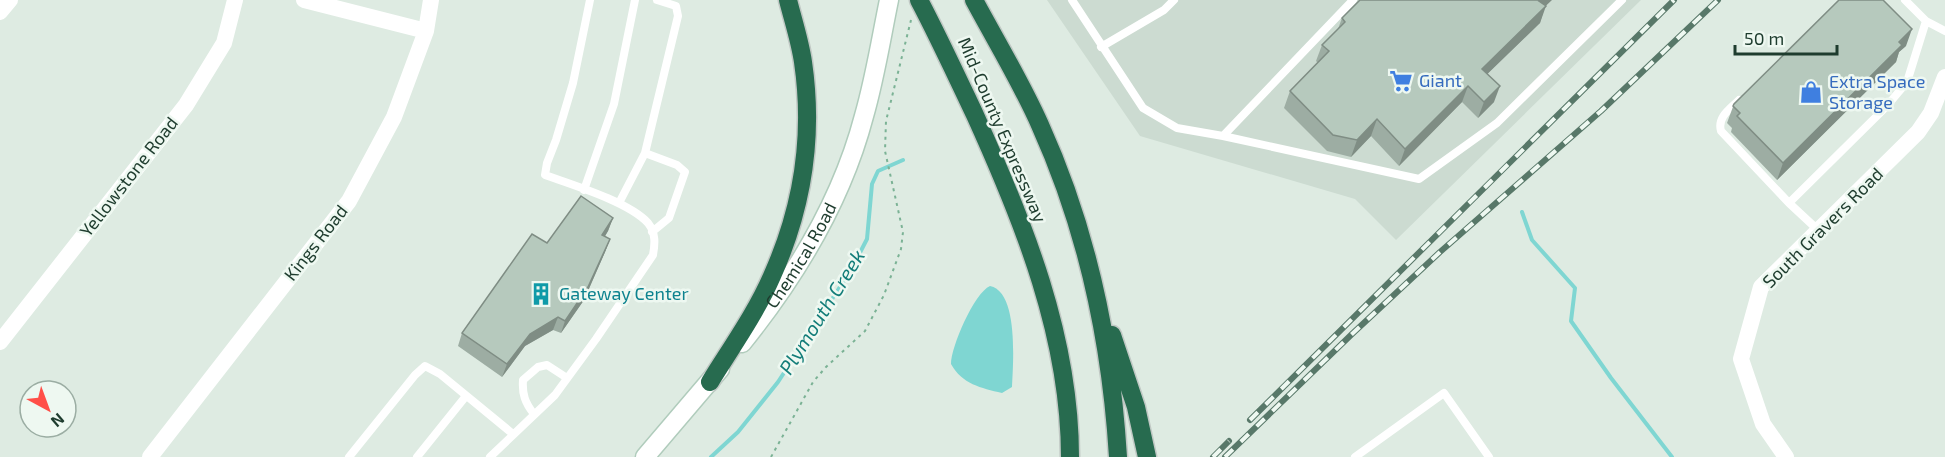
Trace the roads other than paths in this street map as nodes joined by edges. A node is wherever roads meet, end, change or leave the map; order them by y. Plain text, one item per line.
1 (235, 0) edge
2 (304, 0) edge
3 (431, 0) edge
4 (590, 0) edge
5 (635, 0) edge
6 (657, 0) edge
7 (788, 0) edge
8 (974, 0) edge
9 (1072, 0) edge
10 (1174, 0) edge
11 (1353, 0) edge
12 (1622, 0) edge
13 (1905, 0) edge
14 (916, 5) edge
15 (887, 6) edge
16 (1926, 21) junction
17 (426, 31) junction
18 (1945, 31) edge
19 (1101, 47) junction
20 (1945, 77) edge
21 (1747, 92) edge
22 (1223, 136) junction
23 (645, 153) junction
24 (584, 190) junction
25 (619, 203) junction
26 (1790, 203) junction
27 (1818, 230) junction
28 (652, 232) junction
29 (1094, 288) junction
30 (0, 342) edge
31 (567, 378) junction
32 (710, 382) junction
33 (466, 396) junction
34 (534, 414) junction
35 (513, 434) junction
36 (150, 457) edge
37 (349, 457) edge
38 (417, 457) edge
39 (490, 457) edge
40 (645, 457) edge
41 (1070, 457) edge
42 (1118, 457) edge
43 (1147, 457) edge
44 (1355, 457) edge
45 (1489, 457) edge
46 (1786, 457) edge

1 - 30 street, Yellowstone Road
2 - 17 street
3 - 17 street, Kings Road
4 - 24 lane
5 - 24 lane
6 - 23 lane
7 - 32 highway
8 - 29 highway, Mid-County Expressway
9 - 19 lane
10 - 19 lane
11 - 22 lane
12 - 22 lane
13 - 16 lane
14 - 41 highway, Mid-County Expressway
15 - 32 main road, Chemical Road
16 - 18 lane
16 - 26 lane
17 - 36 street, Kings Road
19 - 22 lane
20 - 27 street, South Gravers Road
21 - 26 lane
23 - 25 lane
23 - 28 lane
24 - 25 lane
25 - 28 lane
26 - 27 lane
27 - 46 street, South Gravers Road
28 - 31 lane
29 - 42 highway, Mid-County Expressway
29 - 43 highway
31 - 34 lane
31 - 34 lane
32 - 40 main road, Chemical Road
33 - 35 lane
33 - 37 lane
33 - 38 lane
34 - 35 lane
35 - 39 lane
44 - 45 lane

